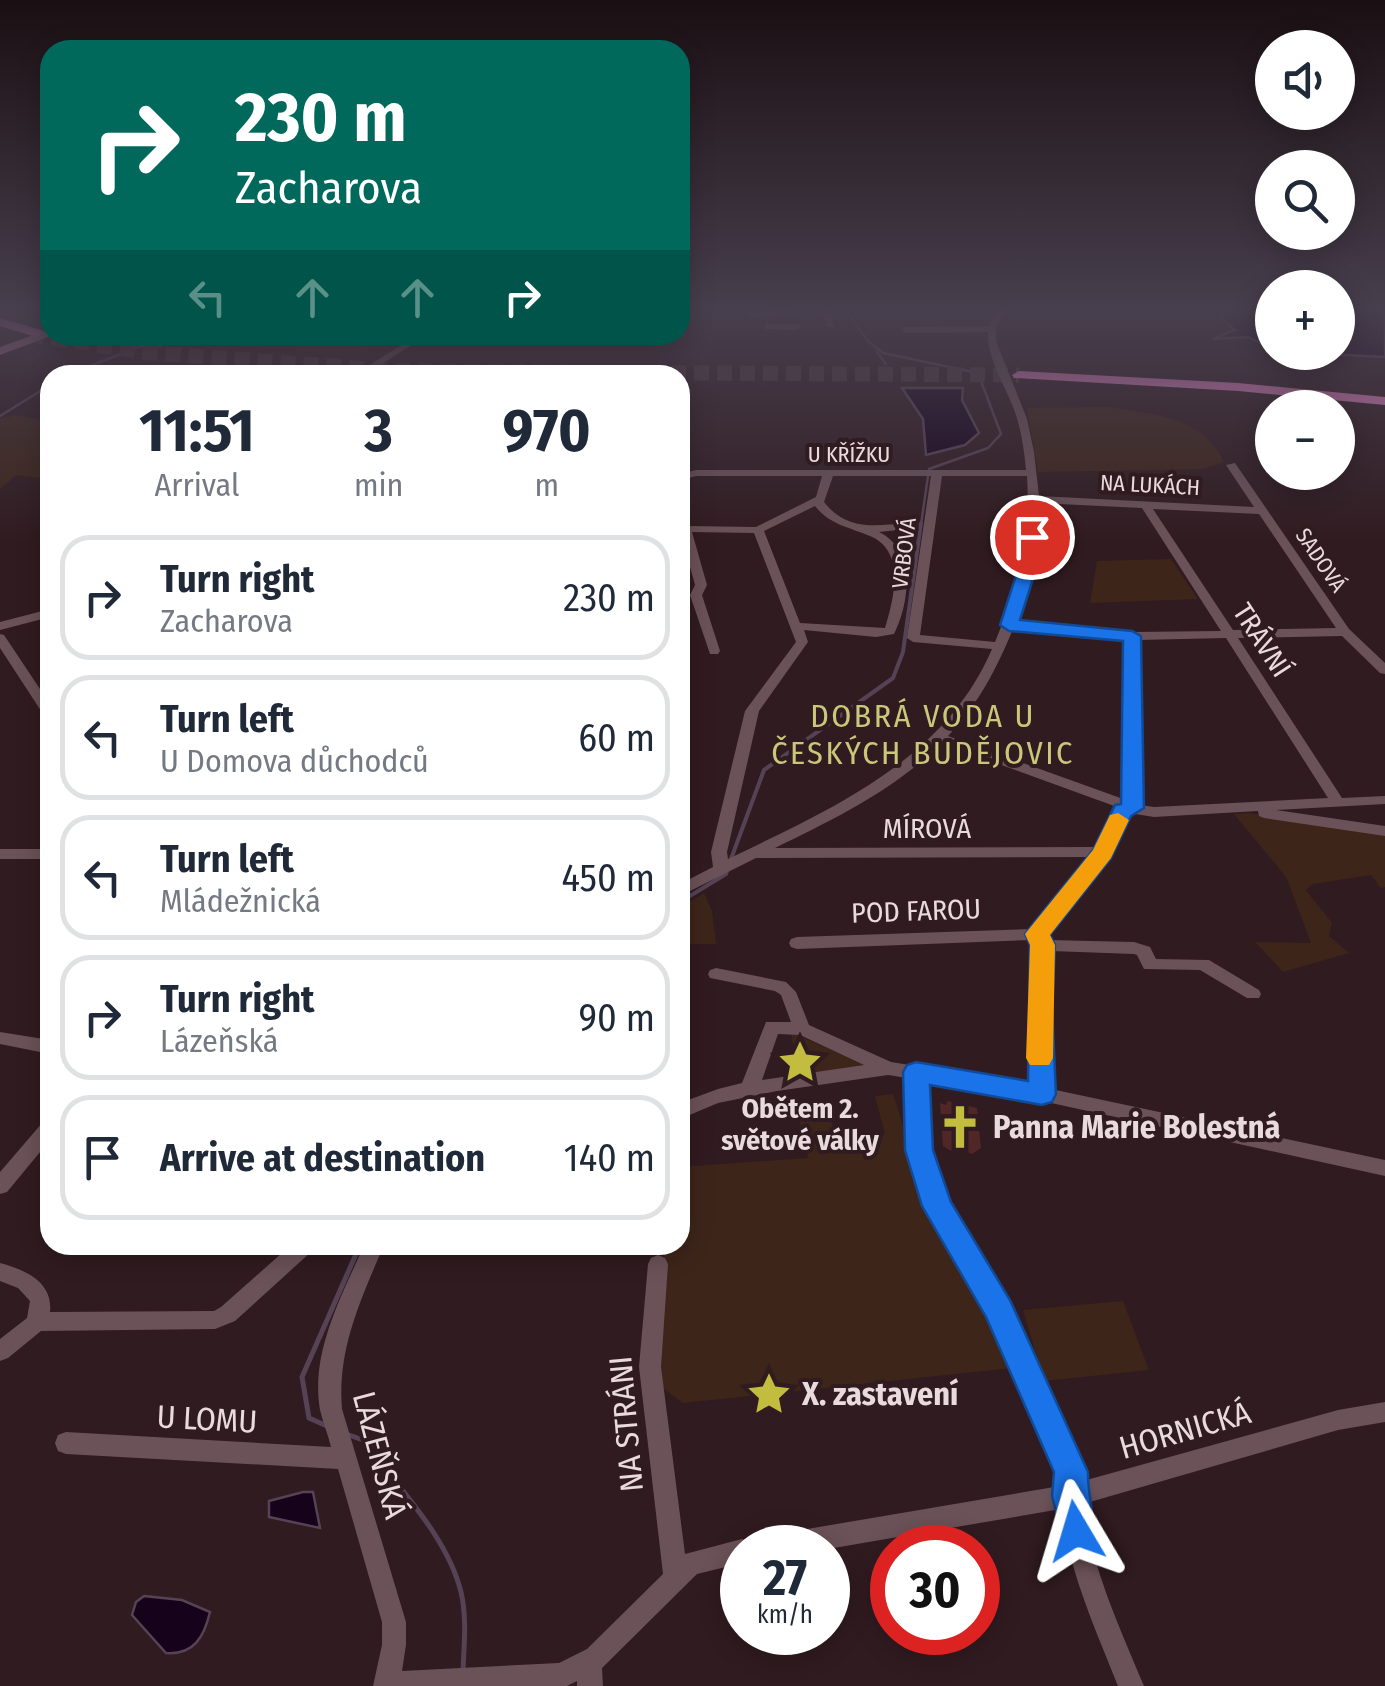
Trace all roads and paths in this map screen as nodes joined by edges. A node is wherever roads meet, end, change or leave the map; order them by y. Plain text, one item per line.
1 (1008, 386) edge
2 (1148, 386) edge
3 (1385, 404) edge
4 (1231, 465) dead end
5 (1030, 473) junction
6 (690, 474) edge
7 (828, 474) junction
8 (936, 474) junction
9 (1033, 499) junction
10 (818, 502) junction
11 (1145, 504) junction
12 (1264, 511) junction
13 (907, 526) dead end
14 (690, 527) edge
15 (758, 530) junction
16 (863, 530) junction
17 (690, 550) edge
18 (40, 616) edge
19 (1009, 625) junction
20 (0, 626) edge
21 (798, 626) junction
22 (1345, 632) junction
23 (1228, 634) junction
24 (1132, 636) junction
25 (2, 642) edge
26 (1000, 646) junction
27 (714, 651) dead end
28 (1385, 670) edge
29 (40, 698) edge
30 (942, 739) junction
31 (1385, 800) edge
32 (1338, 802) junction
33 (1132, 808) junction
34 (1235, 808) junction
35 (1385, 831) edge
36 (1103, 852) junction
37 (0, 854) edge
38 (40, 854) edge
39 (744, 856) junction
40 (721, 868) junction
41 (690, 885) edge
42 (1040, 939) junction
43 (797, 943) dead end
44 (716, 974) dead end
45 (1253, 994) dead end
46 (802, 1029) junction
47 (0, 1038) edge
48 (40, 1045) edge
49 (888, 1068) junction
50 (916, 1072) junction
51 (749, 1090) junction
52 (1042, 1094) junction
53 (690, 1104) edge
54 (40, 1139) edge
55 (1385, 1168) edge
56 (0, 1186) edge
57 (294, 1255) edge
58 (370, 1255) edge
59 (658, 1264) dead end
60 (0, 1272) edge
61 (36, 1322) junction
62 (0, 1351) edge
63 (1385, 1412) edge
64 (66, 1443) dead end
65 (343, 1452) junction
66 (1070, 1496) junction
67 (850, 1534) edge
68 (720, 1557) edge
69 (676, 1578) junction
70 (589, 1674) edge
71 (387, 1685) edge
72 (1131, 1686) edge

1 - 5 street
2 - 3 highway
4 - 12 street, SADOVÁ
5 - 8 street, U KŘÍŽKU
5 - 9 street
6 - 7 street, U KŘÍŽKU
7 - 8 street, U KŘÍŽKU
7 - 10 street
8 - 26 street, VRBOVÁ
9 - 11 street, NA LUKÁCH
9 - 19 street
10 - 15 street
10 - 16 street
11 - 12 street, NA LUKÁCH
11 - 23 street, TRÁVNÍ
12 - 22 street, SADOVÁ
13 - 16 street
14 - 15 street
15 - 21 street
16 - 21 street
17 - 27 street
18 - 20 street
19 - 24 street
19 - 26 street
21 - 40 street
22 - 23 street
22 - 28 street, SADOVÁ
23 - 24 street
23 - 32 street, TRÁVNÍ
24 - 33 street
25 - 29 street
26 - 30 street
30 - 33 street
30 - 39 street
31 - 32 street
32 - 34 street
33 - 34 street
33 - 36 street
34 - 35 street
36 - 39 street, MÍROVÁ
36 - 42 street
37 - 38 street
39 - 40 street
40 - 41 street
42 - 43 street, POD FAROU
42 - 45 street, POD FAROU
42 - 52 street
44 - 46 street
46 - 49 street
46 - 51 street
47 - 48 street
49 - 50 street
49 - 51 street
50 - 52 street
50 - 66 street
51 - 53 street
52 - 55 street
54 - 56 street
57 - 61 street
58 - 65 street, LÁZEŇSKÁ
59 - 69 street, NA STRÁNI
60 - 61 street
61 - 62 street
63 - 66 street, HORNICKÁ
64 - 65 street, U LOMU
65 - 71 street, LÁZEŇSKÁ
66 - 67 street, HORNICKÁ
66 - 72 street
68 - 69 street
69 - 70 street
70 - 71 street

